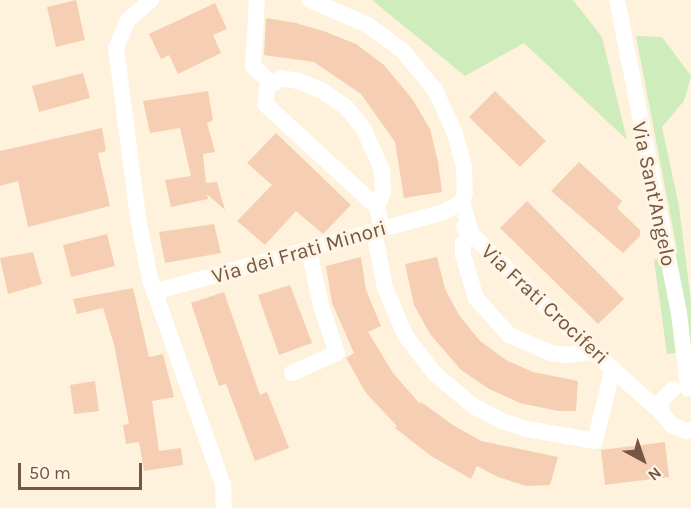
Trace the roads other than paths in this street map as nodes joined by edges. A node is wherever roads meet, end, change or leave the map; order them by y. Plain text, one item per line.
1 (151, 0) edge
2 (257, 0) edge
3 (310, 0) edge
4 (617, 0) edge
5 (271, 84) junction
6 (462, 202) junction
7 (377, 207) junction
8 (444, 212) junction
9 (378, 230) junction
10 (471, 234) junction
11 (309, 250) junction
12 (154, 292) junction
13 (593, 352) junction
14 (613, 368) junction
15 (292, 373) dead end
16 (628, 382) junction
17 (684, 389) edge
18 (661, 412) junction
19 (689, 432) edge
20 (224, 508) edge

1 - 12 street
2 - 5 street
3 - 6 street, Via Frati Crociferi
4 - 17 street, Via Sant'Angelo
5 - 7 street
5 - 7 street
6 - 8 street, Via dei Frati Minori
6 - 10 street, Via Frati Crociferi
7 - 9 street
8 - 9 street, Via dei Frati Minori
8 - 10 street
9 - 11 street, Via dei Frati Minori
9 - 14 street
10 - 13 street, Via Frati Crociferi
10 - 13 street
11 - 12 street, Via dei Frati Minori
11 - 15 street
12 - 20 street
13 - 14 street, Via Frati Crociferi
14 - 16 street, Via Frati Crociferi
16 - 17 street
16 - 18 street, Via Frati Crociferi
17 - 18 street
18 - 19 street

